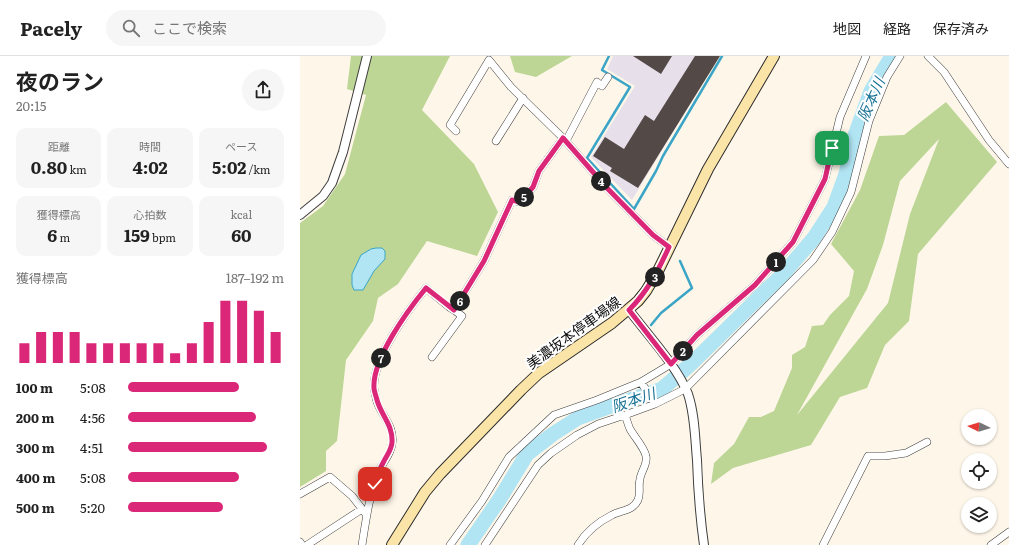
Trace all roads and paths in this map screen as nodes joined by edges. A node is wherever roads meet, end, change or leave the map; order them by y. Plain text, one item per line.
1 (366, 56) edge
2 (774, 56) edge
3 (866, 56) edge
4 (900, 56) edge
5 (928, 56) edge
6 (608, 77) dead end
7 (522, 98) junction
8 (456, 131) dead end
9 (565, 139) junction
10 (496, 141) dead end
11 (1009, 164) edge
12 (300, 215) edge
13 (669, 247) junction
14 (454, 310) junction
15 (629, 310) junction
16 (432, 357) dead end
17 (671, 365) junction
18 (641, 382) junction
19 (684, 387) junction
20 (655, 404) junction
21 (626, 415) junction
22 (927, 442) dead end
23 (300, 494) edge
24 (364, 512) junction
25 (1009, 532) edge
26 (300, 542) edge
27 (302, 545) edge
28 (307, 545) edge
29 (362, 545) edge
30 (392, 545) edge
31 (450, 545) edge
32 (485, 545) edge
33 (578, 545) edge
34 (704, 545) edge
35 (823, 545) edge
36 (991, 545) edge

1 - 12 street
2 - 13 main road, 美濃坂本停車場線
3 - 17 street
4 - 19 street
5 - 11 street
6 - 9 street
7 - 8 street
7 - 9 street
7 - 10 street
9 - 13 street
9 - 14 street
13 - 15 main road, 美濃坂本停車場線
14 - 16 street
14 - 24 street
15 - 17 street
15 - 30 main road, 美濃坂本停車場線
17 - 18 street
17 - 19 street
18 - 20 street
18 - 31 street
19 - 20 street
19 - 34 street
20 - 21 street
21 - 32 street
21 - 33 street
22 - 35 street
23 - 24 street
24 - 28 street
24 - 29 street
25 - 36 street
26 - 27 street

